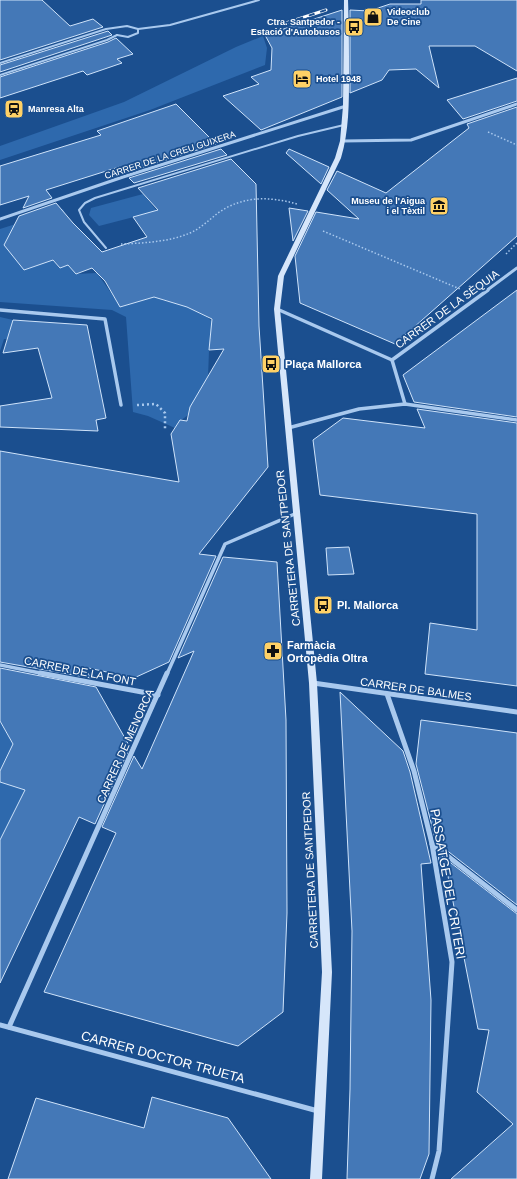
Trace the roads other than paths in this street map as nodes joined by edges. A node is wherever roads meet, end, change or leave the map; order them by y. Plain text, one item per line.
1 (259, 0) edge
2 (346, 0) edge
3 (119, 28) junction
4 (138, 29) junction
5 (117, 35) junction
6 (0, 63) edge
7 (0, 75) edge
8 (517, 104) edge
9 (346, 106) junction
10 (344, 125) junction
11 (343, 141) junction
12 (0, 219) edge
13 (106, 248) dead end
14 (517, 268) edge
15 (277, 309) junction
16 (0, 310) edge
17 (392, 360) junction
18 (405, 404) junction
19 (121, 405) road end
20 (517, 420) edge
21 (288, 428) junction
22 (297, 513) junction
23 (0, 665) edge
24 (313, 683) junction
25 (387, 694) junction
26 (158, 695) junction
27 (517, 712) edge
28 (432, 844) junction
29 (517, 910) edge
30 (0, 1025) edge
31 (9, 1027) junction
32 (319, 1111) junction
33 (316, 1179) edge
34 (432, 1179) edge

1 - 4 lane
2 - 9 street, CARRETERA DE SANTPEDOR
3 - 4 lane
3 - 5 lane
3 - 6 lane
4 - 5 lane
5 - 7 lane
8 - 11 street
9 - 10 street, CARRETERA DE SANTPEDOR
9 - 12 street, CARRER DE LA CREU GUIXERA
10 - 11 street, CARRETERA DE SANTPEDOR
10 - 13 lane
11 - 15 street, CARRETERA DE SANTPEDOR
14 - 17 street, CARRER DE LA SÈQUIA
15 - 17 street, CARRER DE LA SÈQUIA
15 - 21 street, CARRETERA DE SANTPEDOR
16 - 19 street
17 - 18 street
18 - 20 street
18 - 21 street
21 - 22 street, CARRETERA DE SANTPEDOR
22 - 24 street, CARRETERA DE SANTPEDOR
22 - 26 street, CARRER DE MENORCA
23 - 26 street, CARRER DE LA FONT
24 - 25 street, CARRER DE BALMES
24 - 32 street, CARRETERA DE SANTPEDOR
25 - 27 street, CARRER DE BALMES
25 - 28 street, PASSATGE DEL CRITERI
26 - 31 street, CARRER DE MENORCA
28 - 29 street
28 - 34 street, PASSATGE DEL CRITERI
30 - 31 street, CARRER DOCTOR TRUETA
31 - 32 street, CARRER DOCTOR TRUETA
32 - 33 street, CARRETERA DE SANTPEDOR

